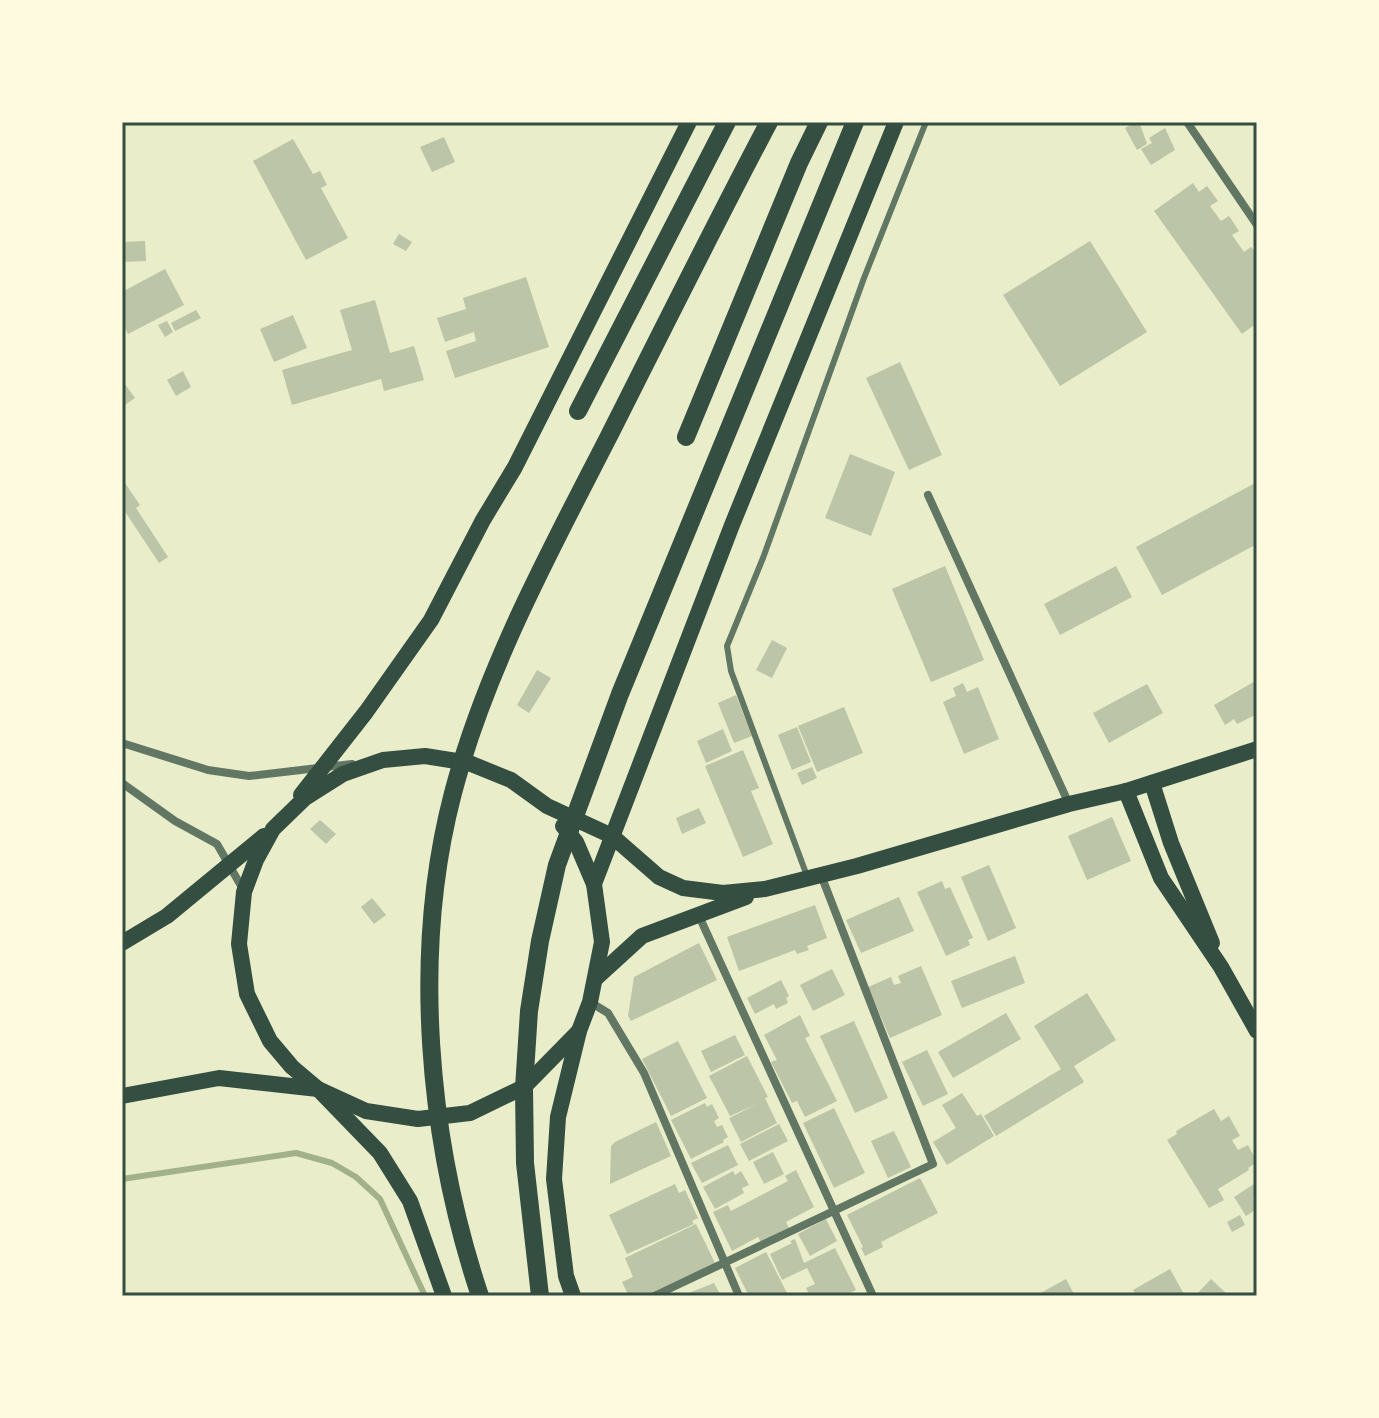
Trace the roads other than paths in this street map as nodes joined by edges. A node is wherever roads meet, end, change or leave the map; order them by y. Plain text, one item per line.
1 (689, 122) edge
2 (727, 122) edge
3 (769, 122) edge
4 (819, 122) edge
5 (855, 122) edge
6 (896, 122) edge
7 (926, 122) edge
8 (1187, 122) edge
9 (1257, 225) edge
10 (578, 411) dead end
11 (686, 437) dead end
12 (928, 495) dead end
13 (123, 745) edge
14 (1257, 749) edge
15 (383, 760) junction
16 (323, 768) junction
17 (122, 783) edge
18 (1152, 783) junction
19 (1126, 791) junction
20 (1069, 804) junction
21 (547, 806) junction
22 (273, 829) junction
23 (612, 836) junction
24 (229, 866) junction
25 (815, 877) junction
26 (594, 884) junction
27 (765, 889) junction
28 (244, 892) junction
29 (699, 916) junction
30 (122, 943) edge
31 (1221, 967) junction
32 (596, 978) junction
33 (590, 1002) junction
34 (579, 1031) junction
35 (1257, 1031) edge
36 (318, 1089) junction
37 (122, 1096) edge
38 (834, 1212) junction
39 (724, 1264) junction
40 (444, 1296) edge
41 (480, 1296) edge
42 (540, 1296) edge
43 (573, 1296) edge
44 (654, 1296) edge
45 (739, 1296) edge
46 (873, 1296) edge

1 - 16 main road
2 - 10 highway
3 - 41 highway
4 - 11 highway
5 - 42 highway
6 - 23 main road
7 - 25 lane
8 - 9 street
12 - 20 street
13 - 16 street
14 - 18 main road
15 - 16 street
15 - 21 main road
15 - 22 main road
16 - 22 main road
17 - 24 street
18 - 19 main road
18 - 31 main road
19 - 20 main road
19 - 31 main road
20 - 25 main road
21 - 23 main road
21 - 26 main road
22 - 24 main road
22 - 28 main road
23 - 26 main road
23 - 27 main road
24 - 28 street
24 - 30 main road
25 - 27 main road
25 - 38 street
26 - 32 main road
27 - 29 main road
28 - 36 main road
29 - 32 main road
29 - 38 street
31 - 35 main road
32 - 33 main road
33 - 34 main road
33 - 39 street
34 - 36 main road
34 - 43 main road
36 - 37 main road
36 - 40 main road
38 - 39 street
38 - 46 street
39 - 44 street
39 - 45 street

